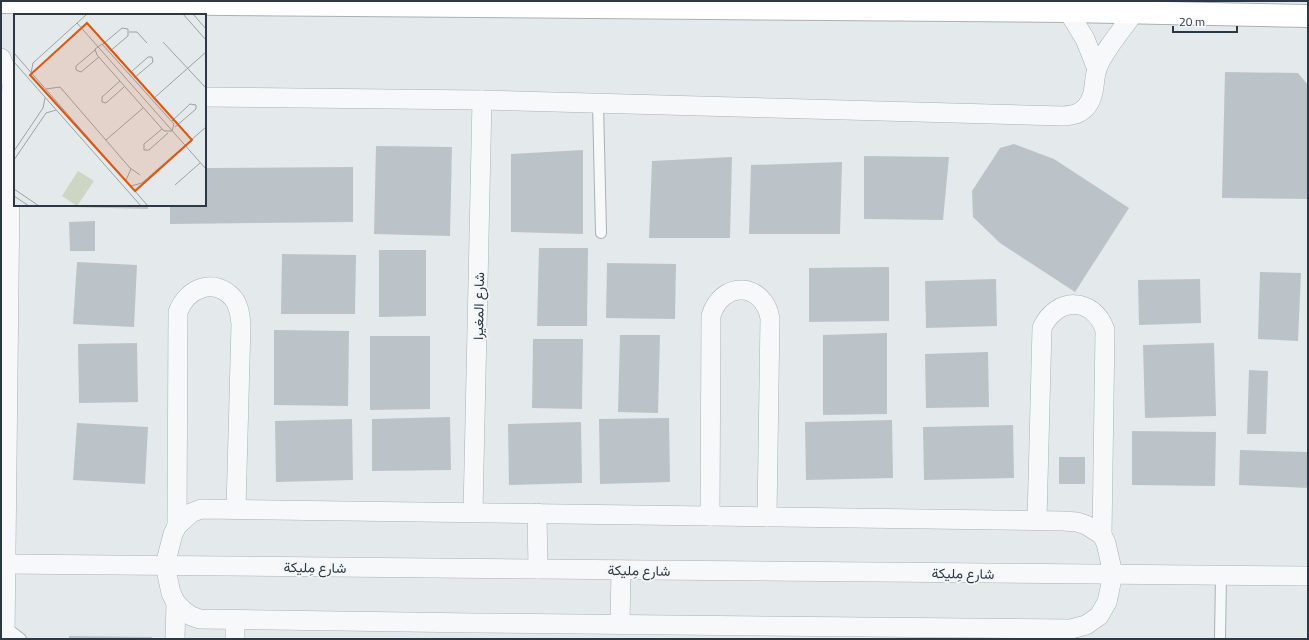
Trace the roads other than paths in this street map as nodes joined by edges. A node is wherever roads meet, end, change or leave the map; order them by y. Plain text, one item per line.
1 (1, 2) edge
2 (54, 9) edge
3 (128, 9) edge
4 (194, 10) edge
5 (1068, 11) junction
6 (1134, 13) junction
7 (1308, 16) edge
8 (1, 58) edge
9 (1097, 69) junction
10 (13, 78) edge
11 (206, 97) edge
12 (482, 100) junction
13 (598, 103) junction
14 (601, 233) dead end
15 (236, 509) junction
16 (474, 512) junction
17 (537, 513) junction
18 (710, 516) junction
19 (767, 517) junction
20 (1037, 520) junction
21 (178, 526) junction
22 (1102, 536) junction
23 (4, 564) edge
24 (165, 565) junction
25 (538, 569) junction
26 (621, 570) junction
27 (1113, 574) junction
28 (1221, 575) junction
29 (1308, 576) edge
30 (176, 603) junction
31 (236, 620) junction
32 (620, 624) junction
33 (1093, 630) edge
34 (474, 631) edge
35 (712, 632) edge
36 (767, 632) edge
37 (1010, 634) edge
38 (11, 636) edge
39 (175, 639) edge
40 (235, 639) edge
41 (1220, 639) edge

1 - 2 main road
2 - 3 main road
3 - 4 main road
4 - 5 main road
5 - 6 main road
5 - 9 street
6 - 7 main road
6 - 9 street
8 - 10 street
9 - 13 street
10 - 23 street
11 - 12 street
12 - 13 street
12 - 16 street, شارع المغيرا
13 - 14 lane
15 - 16 street
15 - 21 street
15 - 21 street
16 - 17 street
17 - 18 street
17 - 25 street
18 - 19 street
18 - 19 street
19 - 20 street
20 - 22 street
20 - 22 street
21 - 24 street
22 - 27 street
23 - 24 street, شارع مِليكة
23 - 38 street
24 - 25 street, شارع مِليكة
24 - 30 street
25 - 26 street, شارع مِليكة
26 - 27 street, شارع مِليكة
26 - 32 street
27 - 28 street, شارع مِليكة
27 - 33 street
28 - 29 street, شارع مِليكة
28 - 41 lane
30 - 31 street
30 - 39 street
31 - 34 street
31 - 40 street
32 - 34 street
32 - 35 street
33 - 37 street
35 - 36 street
36 - 37 street

